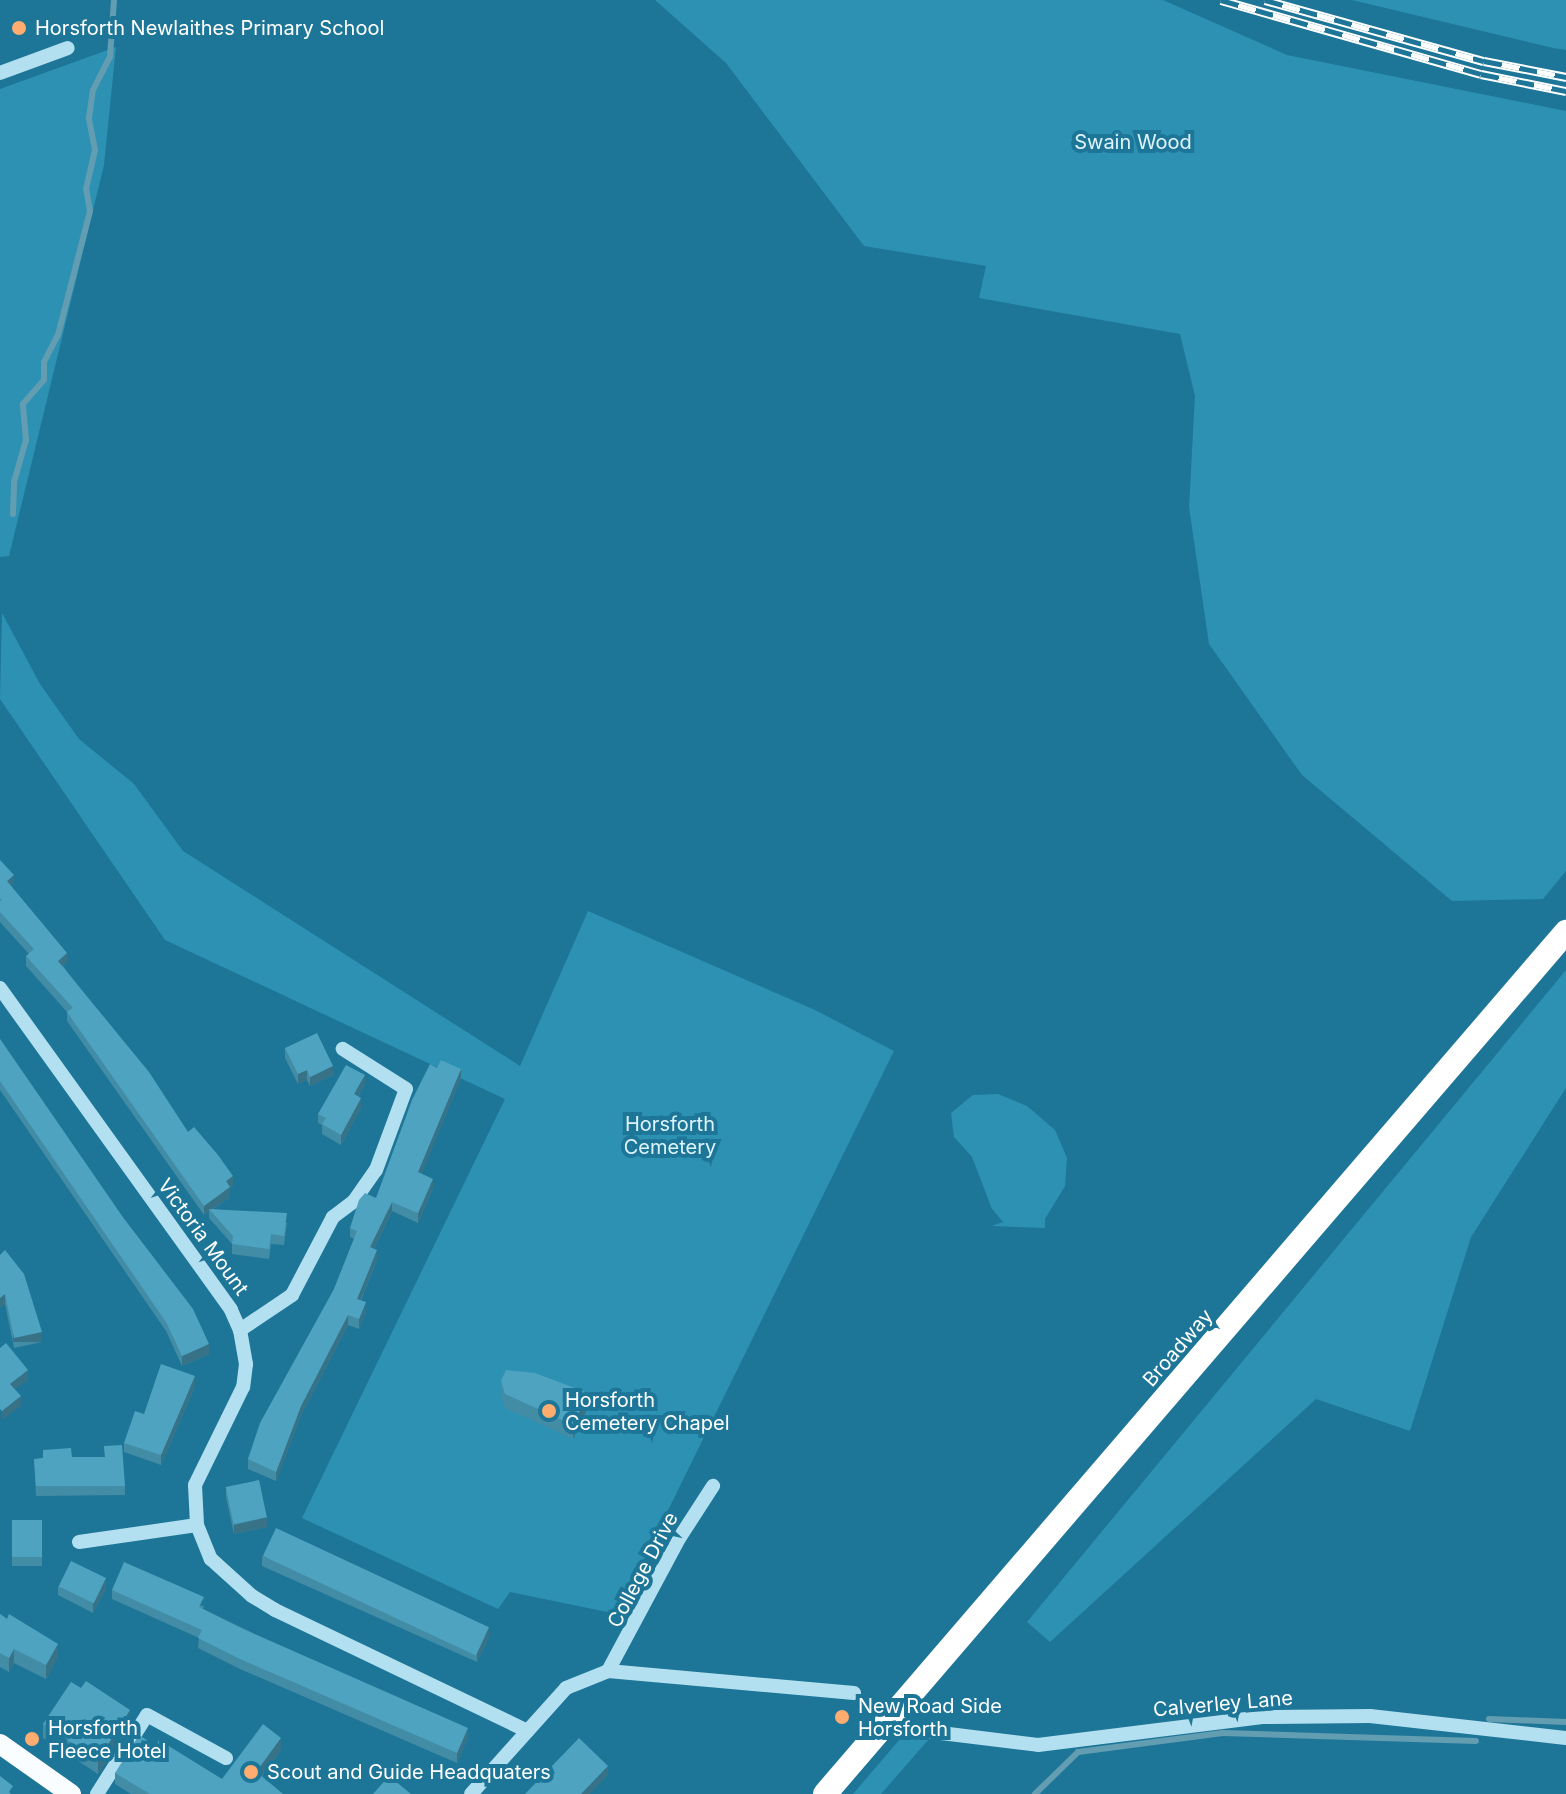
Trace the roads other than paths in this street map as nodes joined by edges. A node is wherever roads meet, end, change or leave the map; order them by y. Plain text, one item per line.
1 (68, 48) dead end
2 (0, 73) edge
3 (1566, 932) edge
4 (0, 988) edge
5 (343, 1049) dead end
6 (240, 1330) junction
7 (713, 1486) dead end
8 (197, 1525) junction
9 (79, 1542) dead end
10 (608, 1671) junction
11 (854, 1693) dead end
12 (884, 1726) junction
13 (527, 1731) junction
14 (1566, 1738) edge
15 (0, 1744) edge
16 (226, 1758) dead end
17 (71, 1794) edge
18 (97, 1794) edge
19 (471, 1794) edge
20 (825, 1794) edge

1 - 2 street
3 - 12 highway, Broadway
4 - 6 street, Victoria Mount
5 - 6 street
6 - 8 street, Victoria Mount
7 - 10 street, College Drive
8 - 9 street
8 - 13 street, Victoria Mount
10 - 11 street
10 - 13 street
12 - 14 street, Calverley Lane
12 - 20 highway, Broadway
13 - 19 street
15 - 17 main road
16 - 18 street

